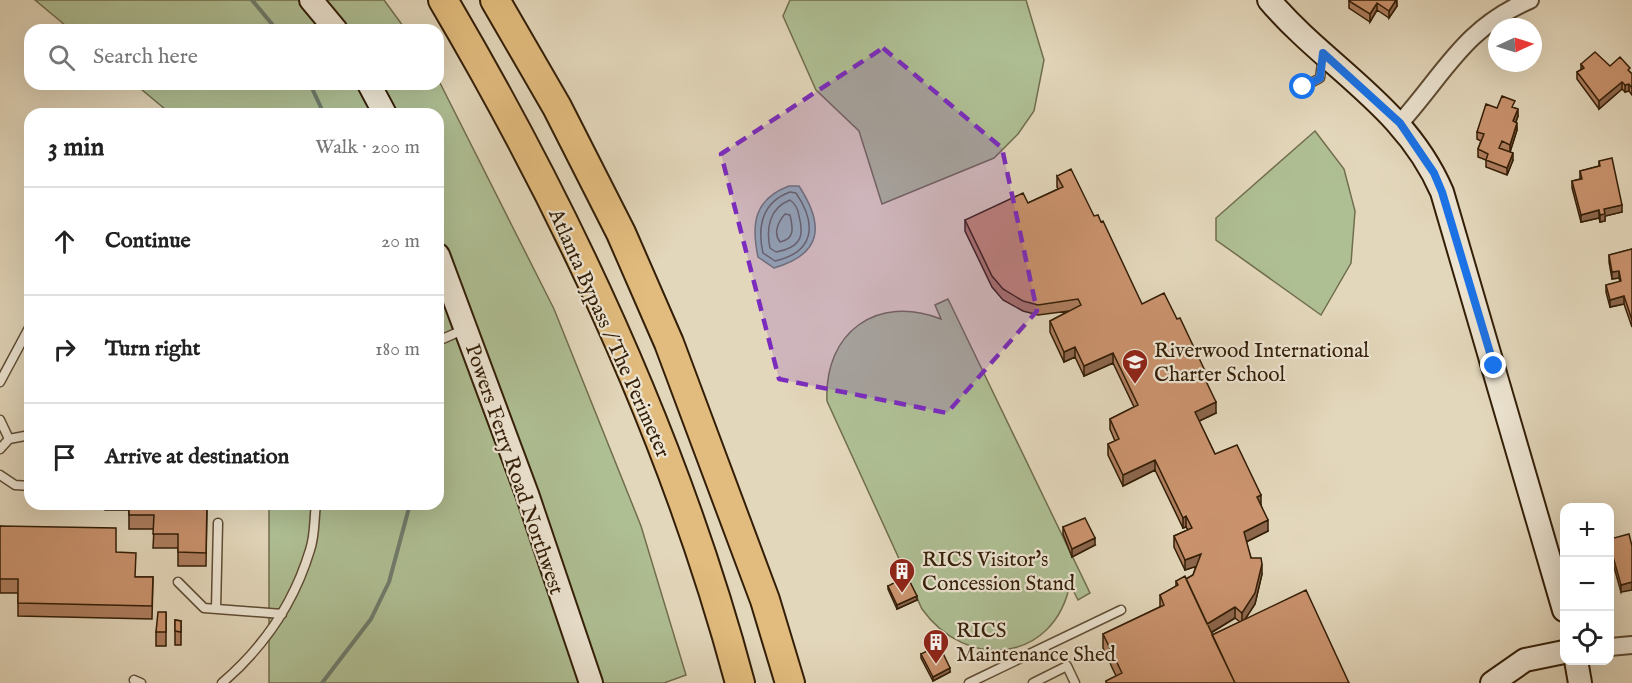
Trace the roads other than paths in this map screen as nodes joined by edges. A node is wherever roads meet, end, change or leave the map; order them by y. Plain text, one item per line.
1 (311, 0) edge
2 (442, 0) edge
3 (495, 0) edge
4 (1269, 0) edge
5 (1530, 0) edge
6 (331, 24) edge
7 (1323, 53) junction
8 (1303, 87) dead end
9 (372, 90) edge
10 (382, 108) edge
11 (1400, 123) junction
12 (444, 271) edge
13 (466, 329) junction
14 (24, 337) edge
15 (444, 338) edge
16 (0, 382) edge
17 (0, 420) edge
18 (24, 436) edge
19 (9, 439) junction
20 (0, 449) edge
21 (0, 475) edge
22 (24, 486) edge
23 (315, 510) edge
24 (218, 523) dead end
25 (178, 582) dead end
26 (1560, 596) edge
27 (216, 609) junction
28 (1121, 610) dead end
29 (282, 614) junction
30 (1632, 645) edge
31 (1614, 647) edge
32 (1560, 653) edge
33 (1577, 665) edge
34 (222, 683) edge
35 (591, 683) edge
36 (740, 683) edge
37 (790, 683) edge
38 (969, 683) edge
39 (1033, 683) edge
40 (1075, 683) edge
41 (1492, 683) edge
42 (1580, 683) edge

1 - 6 street
2 - 36 highway, Atlanta Bypass / The Perimeter
3 - 37 highway, Atlanta Bypass / The Perimeter
4 - 7 street
5 - 11 street
7 - 8 lane
7 - 11 street
9 - 10 street
11 - 26 street
12 - 13 street, Powers Ferry Road Northwest
13 - 15 lane
13 - 35 street, Powers Ferry Road Northwest
14 - 16 lane
17 - 19 lane
18 - 19 lane
19 - 20 lane
21 - 22 lane
23 - 29 lane
24 - 27 lane
25 - 27 lane
27 - 29 lane
28 - 38 lane
29 - 34 lane
30 - 31 street
32 - 41 street
33 - 42 street
39 - 40 lane

